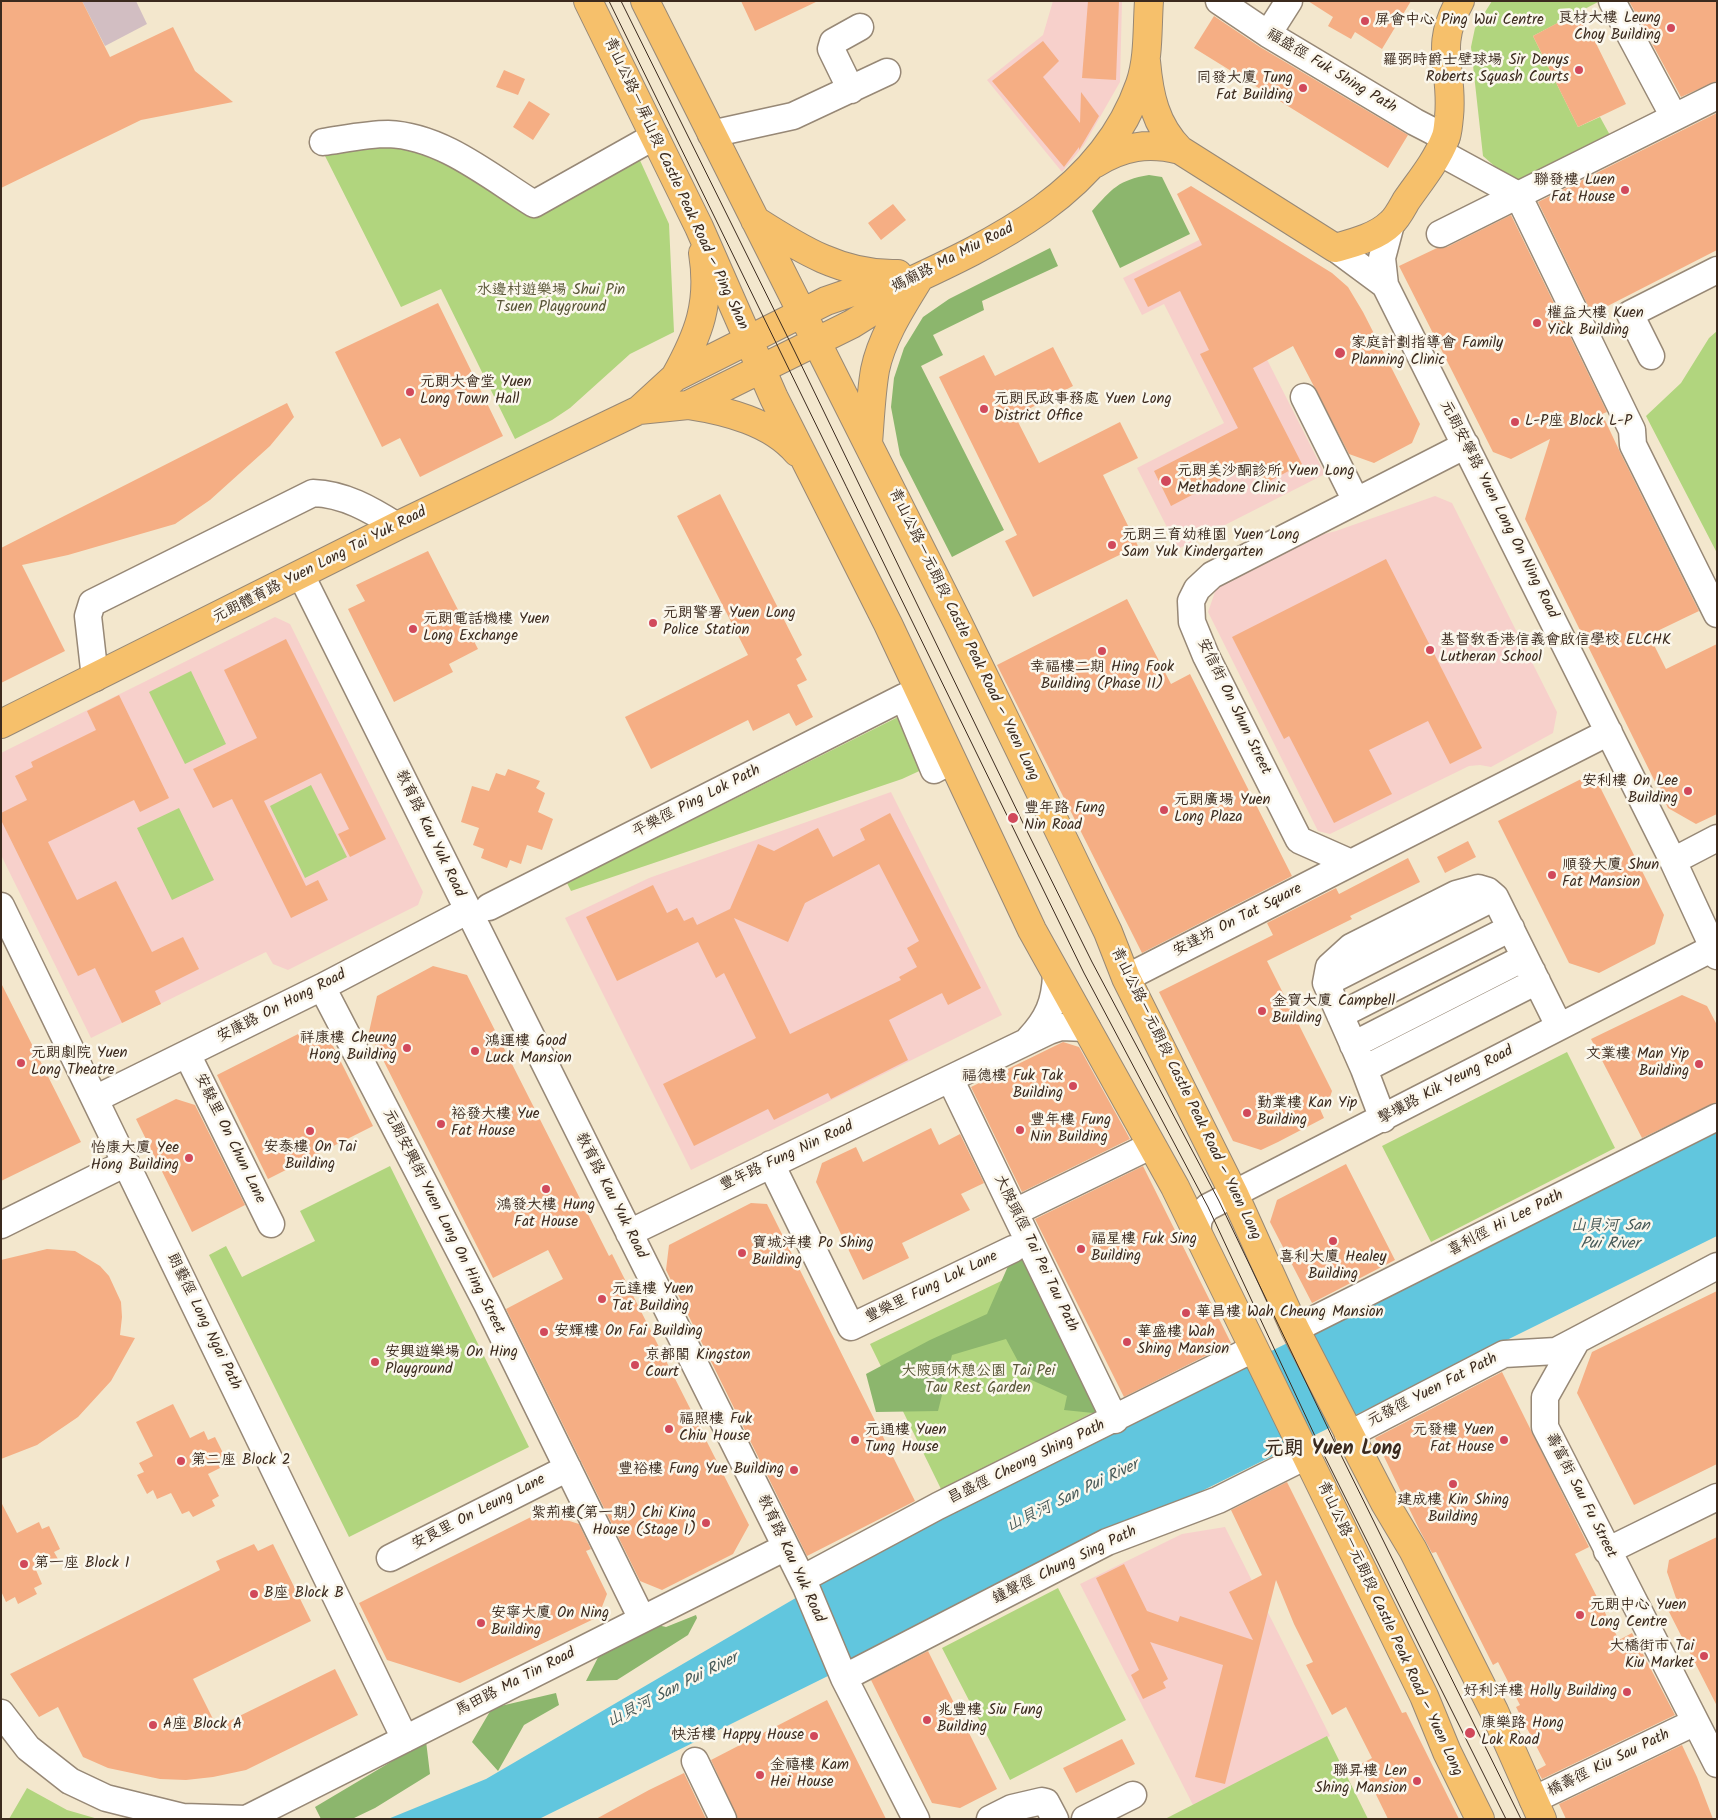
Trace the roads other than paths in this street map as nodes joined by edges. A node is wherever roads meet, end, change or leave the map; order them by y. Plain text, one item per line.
1 (588, 1) edge
2 (645, 1) edge
3 (1149, 1) edge
4 (1219, 1) edge
5 (1289, 1) edge
6 (1460, 1) edge
7 (1612, 1) edge
8 (860, 27) dead end
9 (1268, 34) junction
10 (1146, 61) junction
11 (887, 72) dead end
12 (851, 90) junction
13 (1717, 96) edge
14 (1674, 117) junction
15 (711, 134) junction
16 (656, 136) junction
17 (323, 142) dead end
18 (1442, 145) junction
19 (1180, 150) junction
20 (1093, 164) junction
21 (1518, 196) junction
22 (753, 218) junction
23 (1391, 224) junction
24 (699, 227) junction
25 (1440, 234) dead end
26 (1335, 248) junction
27 (1717, 270) edge
28 (932, 271) junction
29 (1385, 285) junction
30 (882, 295) junction
31 (802, 313) junction
32 (748, 341) junction
33 (816, 342) junction
34 (1650, 356) dead end
35 (760, 368) junction
36 (675, 377) junction
37 (1304, 398) dead end
38 (688, 405) junction
39 (639, 410) junction
40 (868, 442) junction
41 (1466, 445) junction
42 (810, 466) junction
43 (1356, 501) junction
44 (396, 526) junction
45 (301, 575) junction
46 (1717, 614) edge
47 (95, 678) junction
48 (904, 697) joint
49 (1, 724) edge
50 (1609, 732) junction
51 (942, 765) junction
52 (1717, 838) edge
53 (1673, 861) junction
54 (1351, 863) junction
55 (1, 906) edge
56 (478, 909) junction
57 (1507, 920) junction
58 (1715, 952) edge
59 (1056, 975) junction
60 (1535, 976) junction
61 (1126, 978) junction
62 (322, 987) junction
63 (1340, 1014) junction
64 (1559, 1026) junction
65 (1087, 1028) junction
66 (1026, 1042) junction
67 (187, 1054) junction
68 (1364, 1069) junction
69 (955, 1089) dead end
70 (95, 1099) junction
71 (1717, 1117) edge
72 (1383, 1119) junction
73 (1140, 1151) dead end
74 (126, 1163) junction
75 (771, 1164) junction
76 (1234, 1194) junction
77 (1015, 1212) junction
78 (271, 1224) dead end
79 (1, 1225) edge
80 (629, 1233) junction
81 (1198, 1236) junction
82 (1013, 1249) dead end
83 (1717, 1266) edge
84 (1297, 1332) junction
85 (1577, 1340) junction
86 (1254, 1351) junction
87 (1115, 1420) junction
88 (1348, 1435) junction
89 (1305, 1452) junction
90 (568, 1468) junction
91 (1717, 1497) edge
92 (786, 1547) junction
93 (1607, 1551) junction
94 (390, 1558) dead end
95 (804, 1583) junction
96 (642, 1619) junction
97 (847, 1669) junction
98 (1, 1713) edge
99 (1685, 1727) dead end
100 (405, 1739) junction
101 (694, 1762) dead end
102 (1717, 1764) edge
103 (1132, 1795) dead end
104 (1538, 1810) edge
105 (1100, 1815) edge
106 (246, 1819) edge
107 (723, 1819) edge
108 (916, 1819) edge
109 (990, 1819) edge
110 (1055, 1819) edge
111 (1480, 1819) edge

1 - 16 main road, 青山公路－屏山段 Castle Peak Road – Ping Shan
2 - 15 main road
3 - 10 main road, 媽廟路 Ma Miu Road
4 - 9 street, 福盛徑 Fuk Shing Path
5 - 9 street
6 - 18 main road
7 - 14 street
8 - 12 street
9 - 18 street, 福盛徑 Fuk Shing Path
10 - 19 main road
10 - 20 main road, 媽廟路 Ma Miu Road
11 - 12 street
12 - 15 street
13 - 14 street
14 - 21 street
15 - 22 main road
16 - 17 street
16 - 24 main road, 青山公路－屏山段 Castle Peak Road – Ping Shan
18 - 21 street, 福盛徑 Fuk Shing Path
18 - 23 main road
19 - 20 main road, 媽廟路 Ma Miu Road
19 - 26 main road, 元朗安寧路 Yuen Long On Ning Road
20 - 28 main road, 媽廟路 Ma Miu Road
21 - 25 street
21 - 46 street
22 - 28 main road
22 - 31 main road
23 - 26 main road
23 - 29 street
24 - 32 main road, 青山公路－屏山段 Castle Peak Road – Ping Shan
24 - 36 main road
26 - 29 street, 元朗安寧路 Yuen Long On Ning Road
27 - 34 street
28 - 30 main road, 媽廟路 Ma Miu Road
28 - 40 main road
29 - 41 street, 元朗安寧路 Yuen Long On Ning Road
30 - 31 main road, 元朗體育路 Yuen Long Tai Yuk Road
30 - 33 main road, 元朗體育路 Yuen Long Tai Yuk Road
31 - 32 main road, 元朗體育路 Yuen Long Tai Yuk Road
31 - 33 main road
32 - 35 main road, 青山公路－屏山段 Castle Peak Road – Ping Shan
32 - 36 main road, 元朗體育路 Yuen Long Tai Yuk Road
33 - 35 main road, 元朗體育路 Yuen Long Tai Yuk Road
33 - 40 main road, 青山公路－元朗段 Castle Peak Road – Yuen Long
35 - 38 main road, 元朗體育路 Yuen Long Tai Yuk Road
35 - 42 main road, 青山公路－元朗段 Castle Peak Road – Yuen Long
36 - 39 main road, 元朗體育路 Yuen Long Tai Yuk Road
37 - 43 street
38 - 39 main road, 元朗體育路 Yuen Long Tai Yuk Road
38 - 42 main road
39 - 44 main road, 元朗體育路 Yuen Long Tai Yuk Road
40 - 61 main road, 青山公路－元朗段 Castle Peak Road – Yuen Long
41 - 43 street, 安信街 On Shun Street
41 - 50 street, 元朗安寧路 Yuen Long On Ning Road
42 - 51 main road, 青山公路－元朗段 Castle Peak Road – Yuen Long
43 - 54 street, 安信街 On Shun Street
44 - 45 main road, 元朗體育路 Yuen Long Tai Yuk Road
44 - 47 street
45 - 47 main road, 元朗體育路 Yuen Long Tai Yuk Road
45 - 56 street, 教育路 Kau Yuk Road
47 - 49 main road, 元朗體育路 Yuen Long Tai Yuk Road
48 - 51 street, 青山公路－元朗段 Castle Peak Road – Yuen Long
48 - 56 street, 平樂徑 Ping Lok Path
50 - 53 street, 元朗安寧路 Yuen Long On Ning Road
50 - 54 street
51 - 59 main road, 青山公路－元朗段 Castle Peak Road – Yuen Long
52 - 53 street
53 - 58 street, 元朗安寧路 Yuen Long On Ning Road
54 - 61 street, 安達坊 On Tat Square
55 - 70 street, 朗藝徑 Long Ngai Path
56 - 62 street, 安康路 On Hong Road
56 - 80 street, 教育路 Kau Yuk Road
57 - 60 street
57 - 63 street
57 - 63 street
57 - 63 street
58 - 64 street, 擊壤路 Kik Yeung Road
59 - 65 main road, 青山公路－元朗段 Castle Peak Road – Yuen Long
59 - 66 street, 豐年路 Fung Nin Road
60 - 63 street
60 - 64 street
60 - 68 street
61 - 76 main road, 青山公路－元朗段 Castle Peak Road – Yuen Long
62 - 67 street, 安康路 On Hong Road
62 - 90 street, 元朗安興街 Yuen Long On Hing Street
63 - 68 street
64 - 72 street, 擊壤路 Kik Yeung Road
65 - 66 street, 豐年路 Fung Nin Road
65 - 81 main road, 青山公路－元朗段 Castle Peak Road – Yuen Long
66 - 75 street, 豐年路 Fung Nin Road
67 - 70 street, 安康路 On Hong Road
67 - 78 street, 安駿里 On Chun Lane
68 - 72 street
69 - 77 street, 大陂頭徑 Tai Pei Tau Path
70 - 74 street, 朗藝徑 Long Ngai Path
71 - 84 street, 喜利徑 Hi Lee Path
72 - 76 street, 擊壤路 Kik Yeung Road
73 - 77 street
74 - 79 street
74 - 100 street, 朗藝徑 Long Ngai Path
75 - 80 street, 豐年路 Fung Nin Road
75 - 82 street, 豐樂里 Fung Lok Lane
76 - 81 street, 擊壤路 Kik Yeung Road
76 - 84 main road, 青山公路－元朗段 Castle Peak Road – Yuen Long
77 - 87 street, 大陂頭徑 Tai Pei Tau Path
80 - 92 street, 教育路 Kau Yuk Road
81 - 86 main road, 青山公路－元朗段 Castle Peak Road – Yuen Long
83 - 85 street
84 - 88 main road, 青山公路－元朗段 Castle Peak Road – Yuen Long
85 - 88 street, 元發徑 Yuen Fat Path
85 - 93 street, 壽富街 Sau Fu Street
86 - 87 street, 昌盛徑 Cheong Shing Path
86 - 89 main road, 青山公路－元朗段 Castle Peak Road – Yuen Long
87 - 95 street, 昌盛徑 Cheong Shing Path
88 - 104 main road, 青山公路－元朗段 Castle Peak Road – Yuen Long
89 - 97 street, 鐘聲徑 Chung Sing Path
89 - 111 main road, 青山公路－元朗段 Castle Peak Road – Yuen Long
90 - 94 street, 安良里 On Leung Lane
90 - 96 street, 元朗安興街 Yuen Long On Hing Street
91 - 93 street
92 - 95 street, 教育路 Kau Yuk Road
92 - 96 street, 馬田路 Ma Tin Road
93 - 102 street, 壽富街 Sau Fu Street
95 - 97 street, 教育路 Kau Yuk Road
96 - 100 street, 馬田路 Ma Tin Road
97 - 108 street, 教育路 Kau Yuk Road
98 - 106 street
99 - 104 street, 橋壽徑 Kiu Sau Path
100 - 106 street, 馬田路 Ma Tin Road
101 - 107 street
103 - 105 street
109 - 110 street

